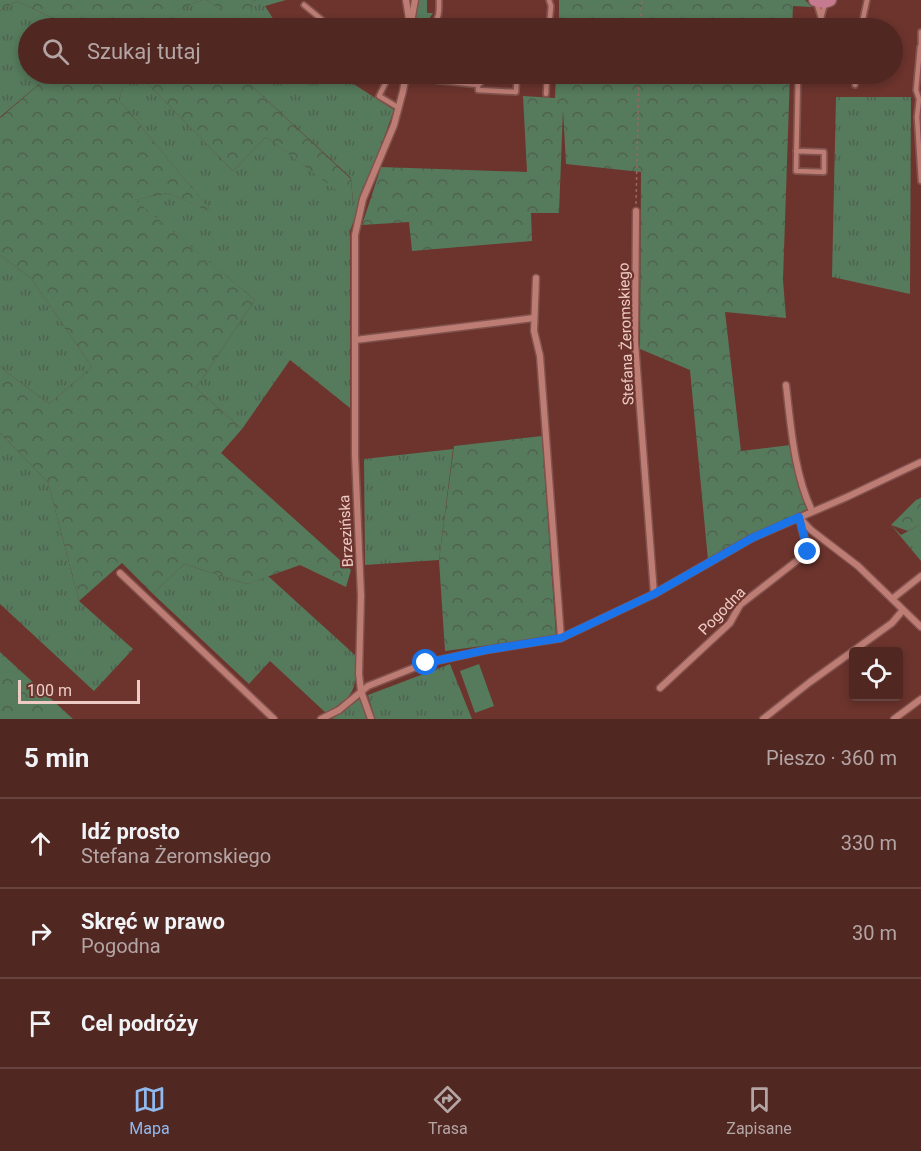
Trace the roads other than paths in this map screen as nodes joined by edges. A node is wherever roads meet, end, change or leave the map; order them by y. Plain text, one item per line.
1 (406, 0) edge
2 (415, 0) edge
3 (439, 0) edge
4 (549, 0) edge
5 (867, 0) edge
6 (822, 1) edge
7 (304, 5) dead end
8 (320, 18) edge
9 (409, 18) edge
10 (411, 18) edge
11 (437, 18) edge
12 (549, 18) edge
13 (820, 18) joint
14 (863, 18) edge
15 (921, 32) edge
16 (920, 47) edge
17 (385, 84) edge
18 (404, 84) edge
19 (468, 84) edge
20 (516, 84) edge
21 (547, 84) edge
22 (798, 84) edge
23 (478, 85) joint
24 (546, 94) dead end
25 (399, 108) junction
26 (796, 151) junction
27 (921, 181) edge
28 (636, 211) road end
29 (536, 278) dead end
30 (534, 318) junction
31 (355, 340) junction
32 (786, 385) dead end
33 (921, 462) edge
34 (812, 511) junction
35 (799, 517) junction
36 (120, 573) dead end
37 (921, 576) edge
38 (654, 594) junction
39 (892, 598) junction
40 (903, 610) junction
41 (921, 627) edge
42 (561, 638) junction
43 (660, 688) dead end
44 (361, 691) junction
45 (921, 699) edge
46 (274, 719) edge
47 (321, 719) edge
48 (371, 719) edge
49 (763, 719) edge
50 (894, 719) edge

1 - 9 street
2 - 10 street
3 - 11 lane
4 - 12 lane
5 - 14 lane
6 - 13 lane
6 - 13 lane
7 - 8 lane
15 - 16 lane
16 - 27 lane
17 - 25 lane
18 - 25 street, Brzezińska
19 - 23 lane
20 - 23 lane
21 - 24 lane
22 - 26 lane
25 - 31 street, Brzezińska
26 - 26 lane
28 - 38 street, Stefana Żeromskiego
29 - 30 street
30 - 31 street
30 - 42 street
31 - 44 street, Brzezińska
32 - 34 street
33 - 34 street
34 - 35 street
35 - 38 street
35 - 39 street
35 - 43 street, Pogodna
36 - 46 street
37 - 39 street
38 - 42 street
39 - 40 street
40 - 41 street
40 - 49 street
42 - 44 street
44 - 47 street
44 - 48 street, Brzezińska
45 - 50 street

